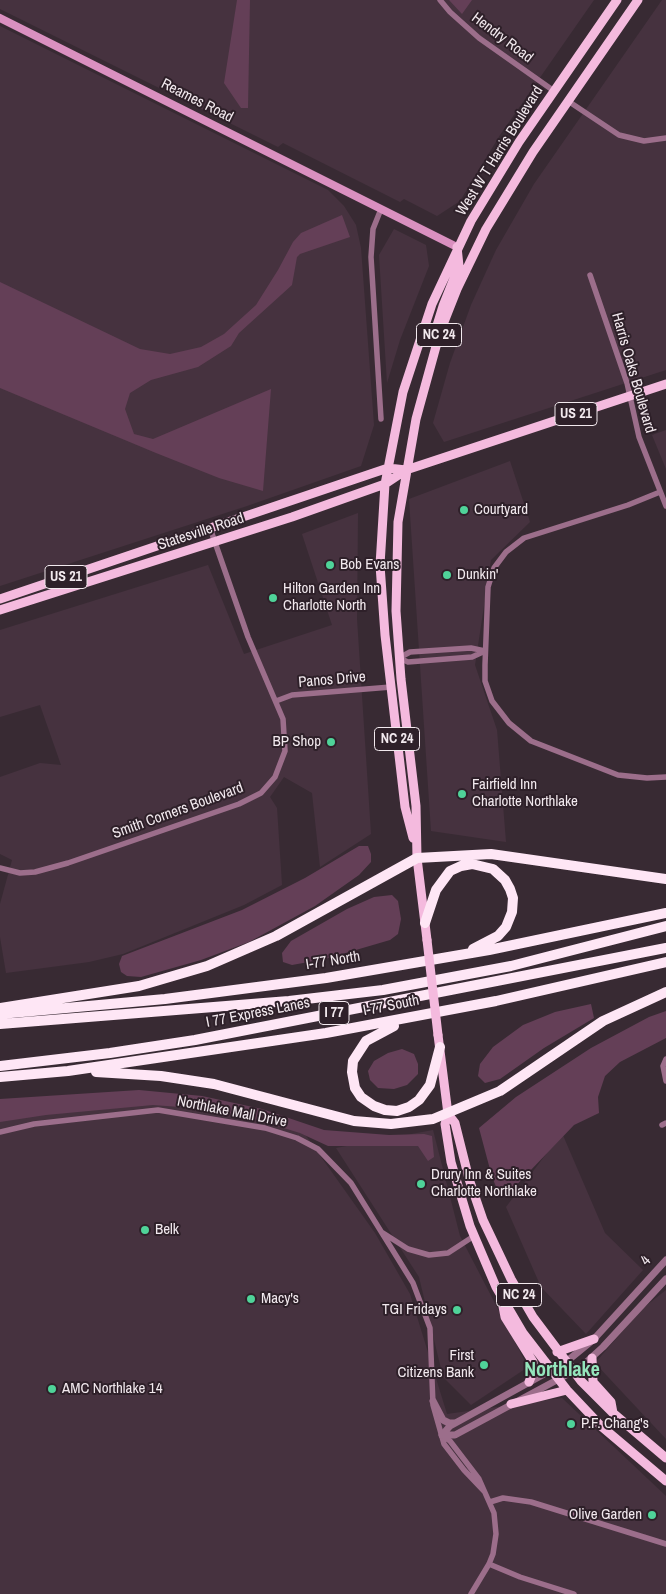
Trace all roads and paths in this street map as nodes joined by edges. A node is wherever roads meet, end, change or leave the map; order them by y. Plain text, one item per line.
1 (440, 0) edge
2 (617, 0) edge
3 (638, 0) edge
4 (0, 18) edge
5 (554, 91) junction
6 (568, 101) junction
7 (666, 138) edge
8 (381, 209) junction
9 (458, 247) junction
10 (590, 275) dead end
11 (426, 375) junction
12 (666, 384) edge
13 (629, 396) junction
14 (381, 419) dead end
15 (388, 468) junction
16 (406, 470) junction
17 (385, 484) junction
18 (660, 492) junction
19 (666, 506) edge
20 (210, 528) junction
21 (215, 542) junction
22 (165, 545) junction
23 (143, 552) junction
24 (133, 568) junction
25 (121, 572) junction
26 (0, 599) edge
27 (0, 610) edge
28 (485, 651) junction
29 (399, 658) junction
30 (391, 688) junction
31 (276, 701) junction
32 (666, 777) edge
33 (417, 858) junction
34 (0, 868) edge
35 (666, 879) edge
36 (666, 913) edge
37 (425, 923) junction
38 (666, 926) edge
39 (666, 948) edge
40 (455, 956) junction
41 (666, 962) edge
42 (666, 992) edge
43 (0, 1008) edge
44 (0, 1014) edge
45 (411, 1018) junction
46 (0, 1024) edge
47 (440, 1047) junction
48 (666, 1059) edge
49 (0, 1066) edge
50 (68, 1071) junction
51 (0, 1077) edge
52 (666, 1081) edge
53 (448, 1114) junction
54 (0, 1132) edge
55 (381, 1232) junction
56 (474, 1236) junction
57 (666, 1260) edge
58 (666, 1279) edge
59 (501, 1296) junction
60 (594, 1339) junction
61 (557, 1352) junction
62 (592, 1358) junction
63 (566, 1362) junction
64 (550, 1370) junction
65 (573, 1371) junction
66 (556, 1378) junction
67 (529, 1382) junction
68 (567, 1390) junction
69 (433, 1401) junction
70 (510, 1404) junction
71 (613, 1413) junction
72 (460, 1421) junction
73 (442, 1435) junction
74 (666, 1458) edge
75 (666, 1481) edge
76 (490, 1502) junction
77 (666, 1538) edge
78 (659, 1540) junction
79 (666, 1544) edge
80 (489, 1564) junction
81 (471, 1594) edge
82 (574, 1594) edge

1 - 5 street, Hendry Road
2 - 5 main road, West W T Harris Boulevard / NC 24
3 - 6 main road, West W T Harris Boulevard / NC 24
4 - 8 main road, Reames Road
5 - 9 main road, West W T Harris Boulevard / NC 24
6 - 7 street
6 - 11 main road, West W T Harris Boulevard / NC 24
8 - 9 main road, Reames Road
8 - 14 street
9 - 11 main road
9 - 15 main road, West W T Harris Boulevard / NC 24
10 - 13 street, Harris Oaks Boulevard
11 - 16 main road, West W T Harris Boulevard / NC 24
12 - 13 main road, Statesville Road / US 21
13 - 16 main road, Statesville Road / US 21
13 - 18 street, Harris Oaks Boulevard
15 - 16 main road, Statesville Road / US 21
15 - 17 main road, West W T Harris Boulevard / NC 24
15 - 20 main road, Statesville Road / US 21
16 - 17 main road, Statesville Road / US 21
16 - 29 main road, West W T Harris Boulevard / NC 24
17 - 21 main road, Statesville Road / US 21
17 - 30 main road, West W T Harris Boulevard / NC 24
18 - 19 street, Harris Oaks Boulevard
18 - 28 street
20 - 21 street, Smith Corners Boulevard
20 - 22 main road, Statesville Road / US 21
21 - 24 main road, Statesville Road / US 21
21 - 31 street, Smith Corners Boulevard
22 - 23 main road, Statesville Road / US 21
22 - 24 main road
23 - 25 main road
23 - 26 main road, Statesville Road / US 21
24 - 25 main road, Statesville Road / US 21
25 - 27 main road, Statesville Road / US 21
28 - 29 street
28 - 29 street
28 - 32 street
29 - 33 main road, West W T Harris Boulevard / NC 24
30 - 31 street, Panos Drive
30 - 33 main road, West W T Harris Boulevard / NC 24
31 - 34 street, Smith Corners Boulevard
33 - 35 highway
33 - 37 main road, West W T Harris Boulevard / NC 24
33 - 43 highway
36 - 40 highway, I-77 North / I 77
37 - 40 highway
37 - 47 main road, West W T Harris Boulevard / NC 24, bridge
38 - 46 highway, I 77 Express Lanes / I 77
39 - 49 highway, I 77 Express Lanes / I 77
40 - 44 highway, I-77 North / I 77
41 - 45 highway, I-77 South / I 77
42 - 53 highway
45 - 47 highway
45 - 50 highway, I-77 South / I 77
47 - 53 main road, West W T Harris Boulevard / NC 24
48 - 52 street
50 - 51 highway, I-77 South / I 77
50 - 53 highway
53 - 56 main road, West W T Harris Boulevard / NC 24
53 - 61 main road, West W T Harris Boulevard / NC 24
54 - 55 street, Northlake Mall Drive
55 - 56 street
55 - 69 street, Northlake Mall Drive
56 - 59 main road, West W T Harris Boulevard / NC 24
57 - 60 street, 4
58 - 62 street
59 - 64 main road, West W T Harris Boulevard / NC 24
59 - 67 main road
60 - 61 main road
60 - 63 street, 4
61 - 63 main road, West W T Harris Boulevard / NC 24
62 - 65 street
62 - 71 main road
63 - 64 street, 4
63 - 65 main road, West W T Harris Boulevard / NC 24
64 - 66 main road, West W T Harris Boulevard / NC 24
64 - 67 street, 4
65 - 66 street
65 - 71 main road, West W T Harris Boulevard / NC 24
66 - 68 main road, West W T Harris Boulevard / NC 24
66 - 70 street
67 - 72 street, 4
68 - 70 main road
68 - 75 main road, West W T Harris Boulevard / NC 24
69 - 72 street
69 - 73 street, Northlake Mall Drive
70 - 73 street
71 - 74 main road, West W T Harris Boulevard / NC 24
72 - 73 street, 4
73 - 76 street, Northlake Mall Drive
76 - 78 street
76 - 80 street, Northlake Mall Drive
77 - 78 street
78 - 79 street
80 - 81 street, Northlake Mall Drive
80 - 82 street

